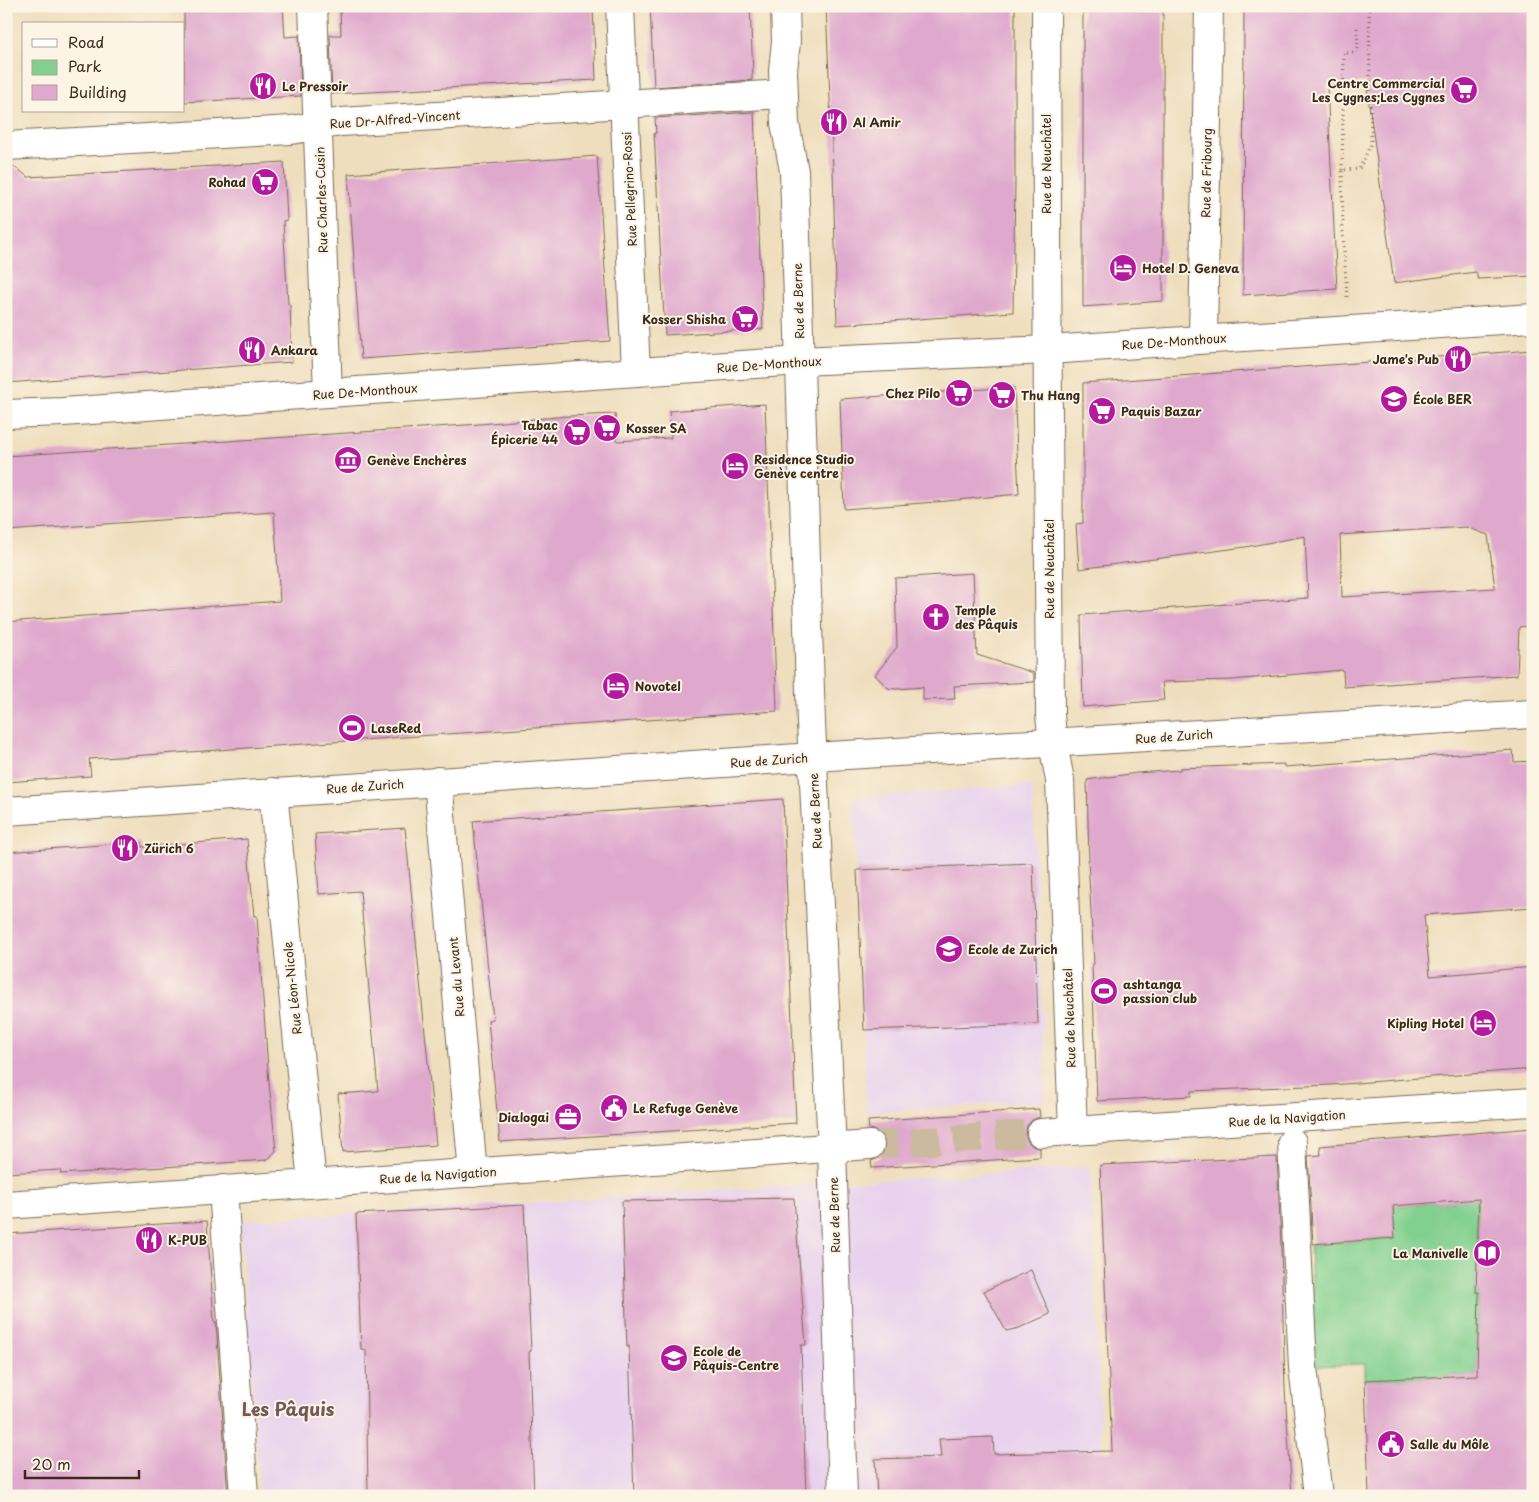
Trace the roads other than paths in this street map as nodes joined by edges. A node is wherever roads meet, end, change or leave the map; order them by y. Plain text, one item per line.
1 (313, 6) edge
2 (620, 6) edge
3 (785, 6) edge
4 (1046, 6) edge
5 (1209, 6) edge
6 (783, 94) junction
7 (625, 104) junction
8 (318, 125) junction
9 (6, 146) edge
10 (1533, 318) edge
11 (1203, 339) junction
12 (1048, 350) junction
13 (800, 361) junction
14 (636, 372) junction
15 (328, 393) junction
16 (6, 414) edge
17 (1533, 714) edge
18 (1052, 744) junction
19 (813, 757) junction
20 (438, 781) junction
21 (273, 792) junction
22 (6, 811) edge
23 (1533, 1102) edge
24 (1073, 1131) junction
25 (1041, 1133) tunnel mouth
26 (1292, 1142) dead end
27 (870, 1145) tunnel mouth
28 (832, 1148) junction
29 (473, 1173) junction
30 (312, 1183) junction
31 (223, 1189) junction
32 (6, 1205) edge
33 (244, 1496) edge
34 (843, 1496) edge
35 (1318, 1496) edge

1 - 8 street, Rue Charles-Cusin
2 - 7 street, Rue Pellegrino-Rossi
3 - 6 street, Rue de Berne
4 - 12 street, Rue de Neuchâtel
5 - 11 street, Rue de Fribourg
6 - 7 street, Rue Dr-Alfred-Vincent
6 - 13 street, Rue de Berne
7 - 8 street, Rue Dr-Alfred-Vincent
7 - 14 street, Rue Pellegrino-Rossi
8 - 9 street, Rue Dr-Alfred-Vincent
8 - 15 street, Rue Charles-Cusin
10 - 11 street, Rue De-Monthoux
11 - 12 street, Rue De-Monthoux
12 - 13 street, Rue De-Monthoux
12 - 18 street, Rue de Neuchâtel
13 - 14 street, Rue De-Monthoux
13 - 19 street, Rue de Berne
14 - 15 street, Rue De-Monthoux
15 - 16 street, Rue De-Monthoux
17 - 18 street, Rue de Zurich
18 - 19 street, Rue de Zurich
18 - 24 street, Rue de Neuchâtel
19 - 20 street, Rue de Zurich
19 - 28 street, Rue de Berne
20 - 21 street, Rue de Zurich
20 - 29 street, Rue du Levant
21 - 22 street, Rue de Zurich
21 - 30 street, Rue Léon-Nicole
23 - 24 street, Rue de la Navigation
24 - 25 street, Rue de la Navigation
26 - 35 street
27 - 28 street, Rue de la Navigation
28 - 29 street, Rue de la Navigation
28 - 34 street, Rue de Berne
29 - 30 street, Rue de la Navigation
30 - 31 street, Rue de la Navigation
31 - 32 street, Rue de la Navigation
31 - 33 street

